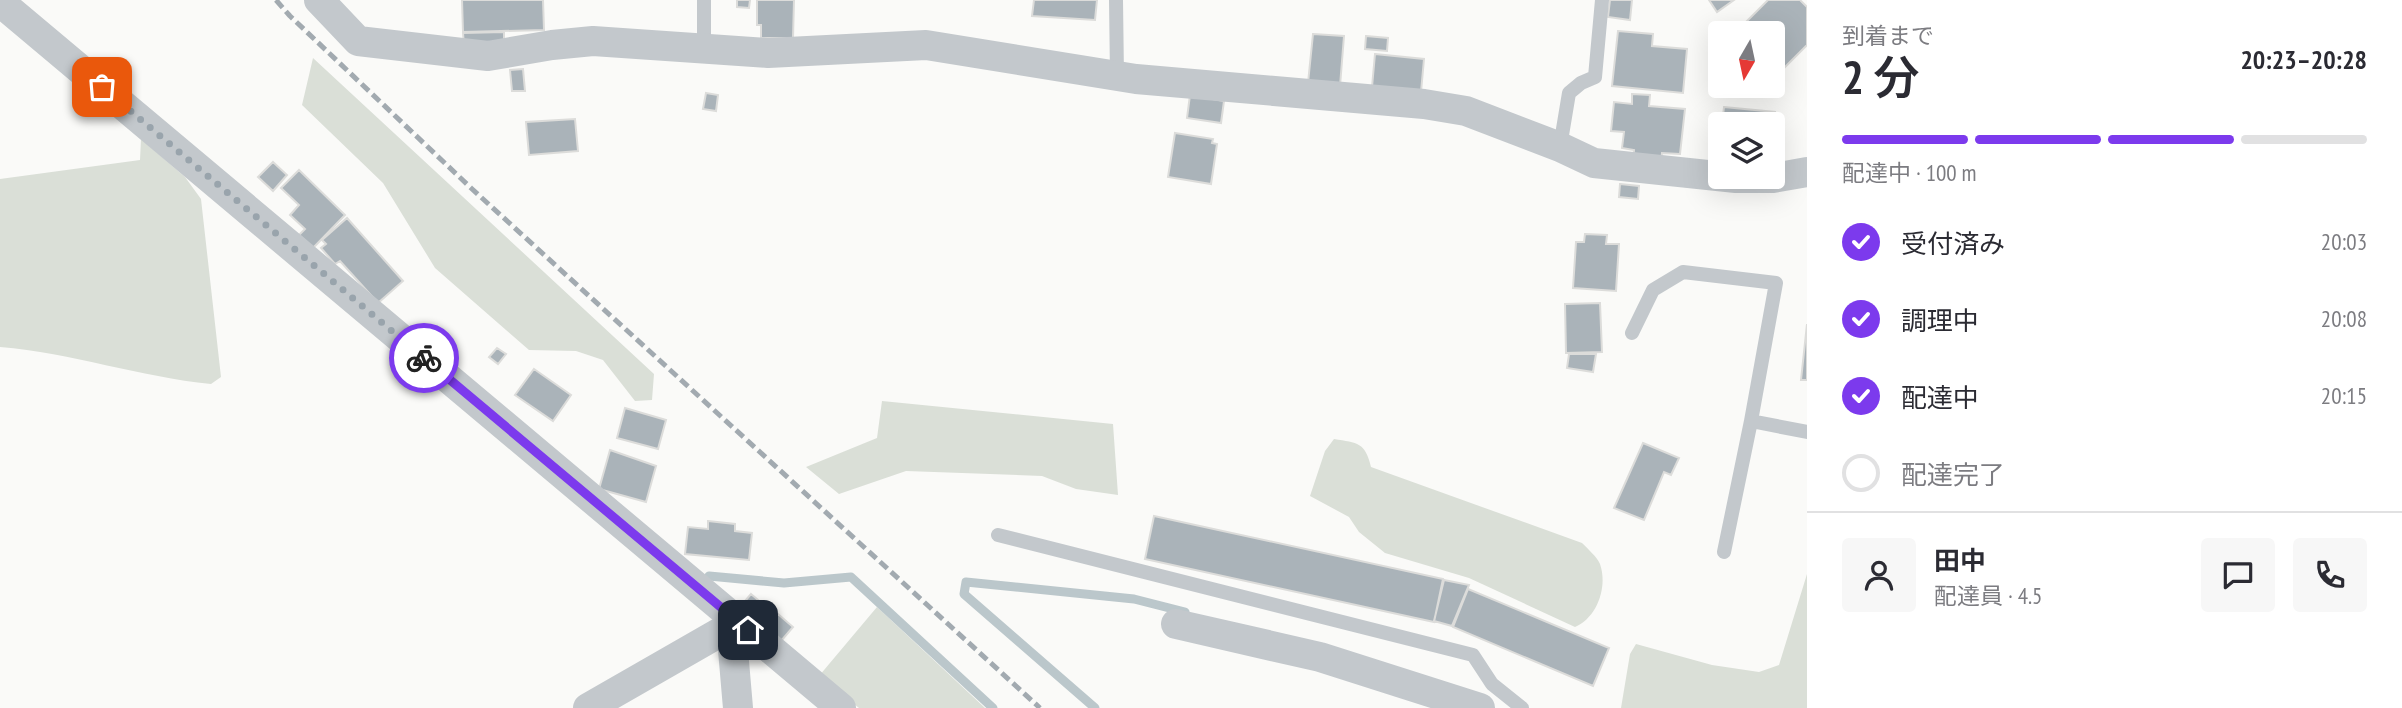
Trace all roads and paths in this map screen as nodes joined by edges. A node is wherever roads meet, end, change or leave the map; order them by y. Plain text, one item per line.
1 (319, 0) edge
2 (704, 0) edge
3 (1116, 0) edge
4 (1602, 0) edge
5 (0, 2) edge
6 (704, 49) junction
7 (1117, 76) junction
8 (1560, 148) junction
9 (1807, 172) edge
10 (1632, 333) dead end
11 (1751, 421) junction
12 (1807, 432) edge
13 (998, 535) dead end
14 (1724, 552) dead end
15 (731, 620) junction
16 (1176, 624) dead end
17 (588, 708) edge
18 (738, 708) edge
19 (841, 708) edge
20 (1480, 708) edge
21 (1522, 708) edge

1 - 6 street
2 - 6 lane
3 - 7 lane
4 - 8 lane
5 - 15 street
6 - 7 street
7 - 8 street
8 - 9 street
10 - 11 lane
11 - 12 lane
11 - 14 lane
13 - 21 lane
15 - 17 street
15 - 18 street
15 - 19 street
16 - 20 street

